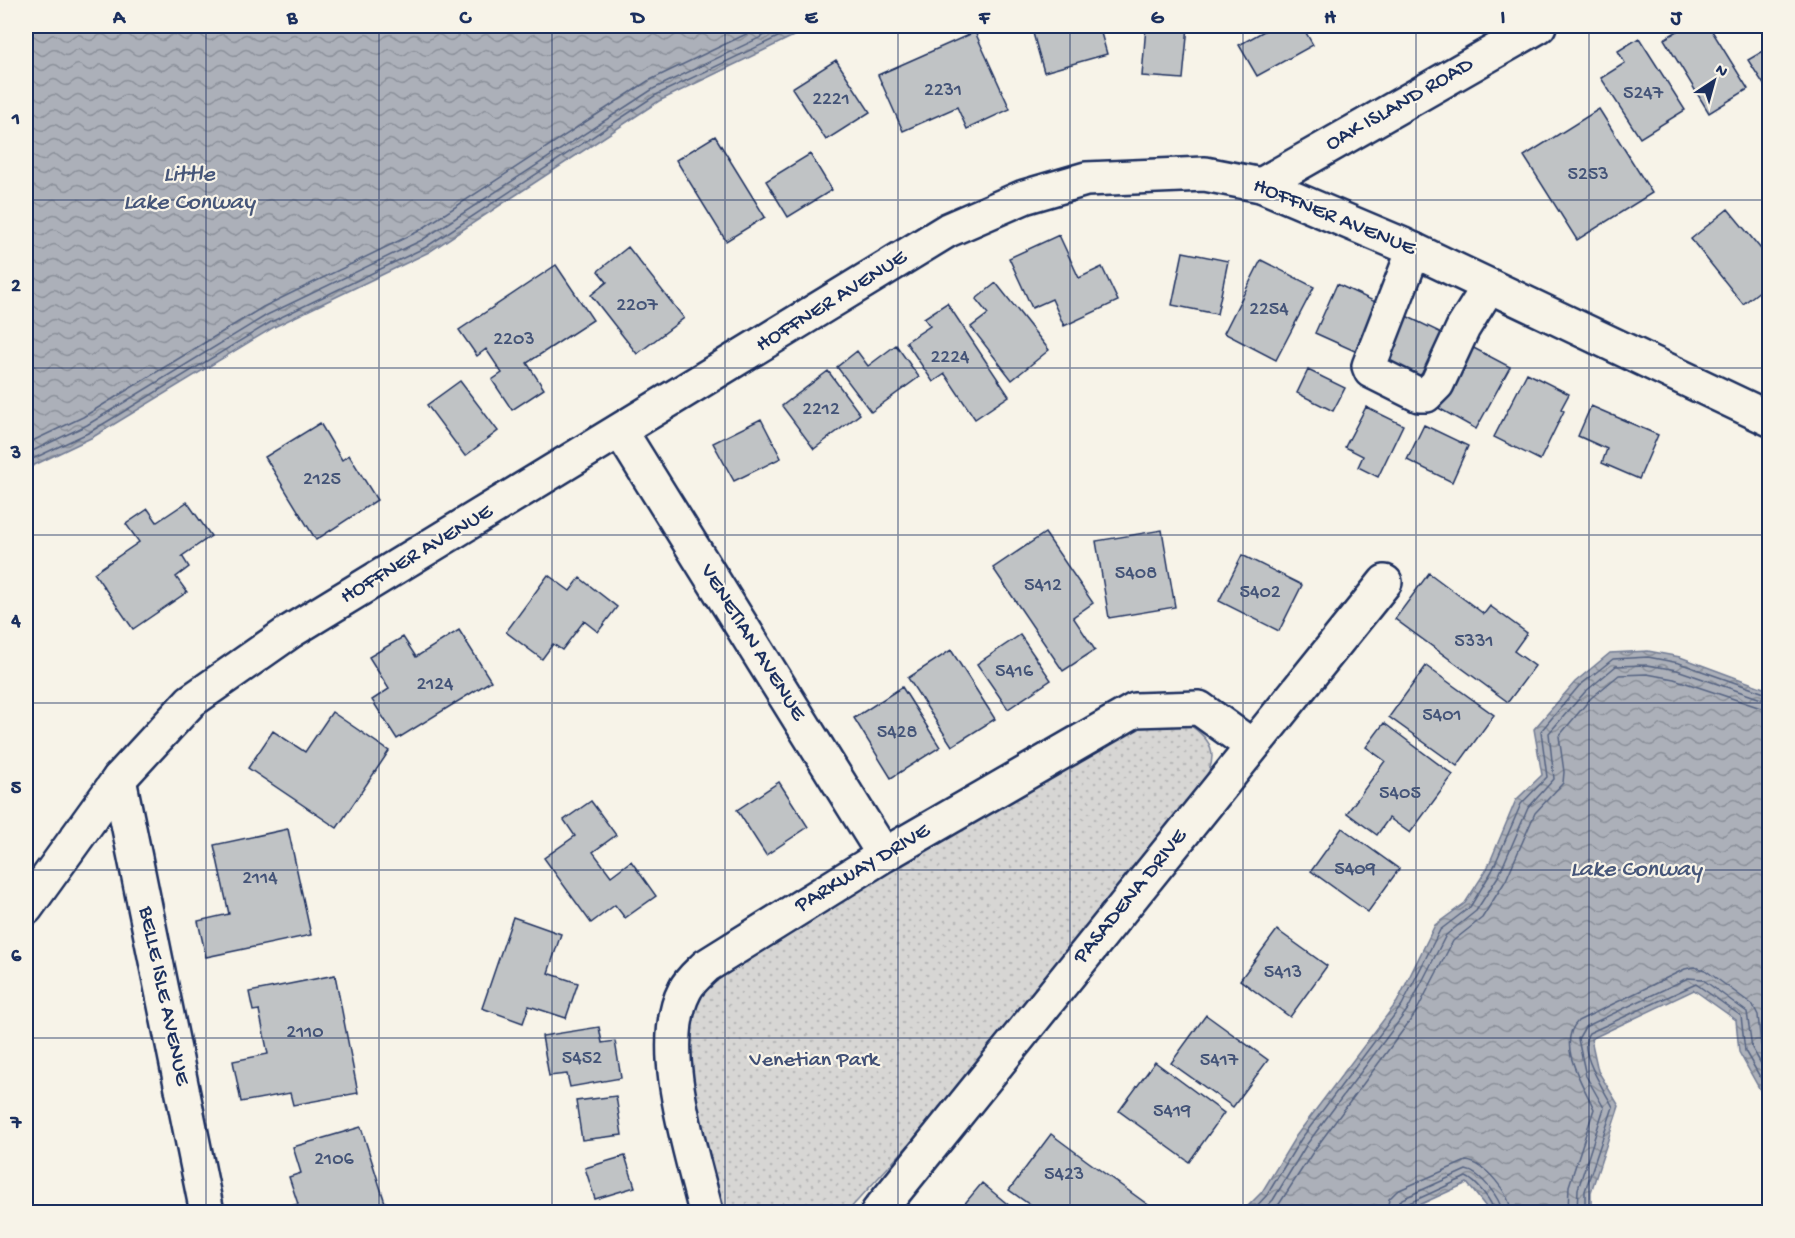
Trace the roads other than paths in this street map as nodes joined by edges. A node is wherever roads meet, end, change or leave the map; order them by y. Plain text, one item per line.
1 (1539, 26) edge
2 (1261, 185) junction
3 (1414, 250) junction
4 (1490, 286) junction
5 (1770, 419) edge
6 (621, 432) junction
7 (1385, 582) dead end
8 (1252, 746) junction
9 (118, 779) junction
10 (884, 855) junction
11 (26, 908) edge
12 (207, 1212) edge
13 (706, 1212) edge
14 (878, 1212) edge

1 - 2 street, OAK ISLAND ROAD
2 - 3 street, HOFFNER AVENUE
2 - 6 street, HOFFNER AVENUE
3 - 4 street, HOFFNER AVENUE
3 - 4 street
4 - 5 street, HOFFNER AVENUE
6 - 9 street, HOFFNER AVENUE
6 - 10 street, VENETIAN AVENUE
7 - 8 street, PASADENA DRIVE
8 - 10 street, PARKWAY DRIVE
8 - 14 street, PASADENA DRIVE
9 - 11 street, HOFFNER AVENUE
9 - 12 street, BELLE ISLE AVENUE
10 - 13 street, PARKWAY DRIVE

